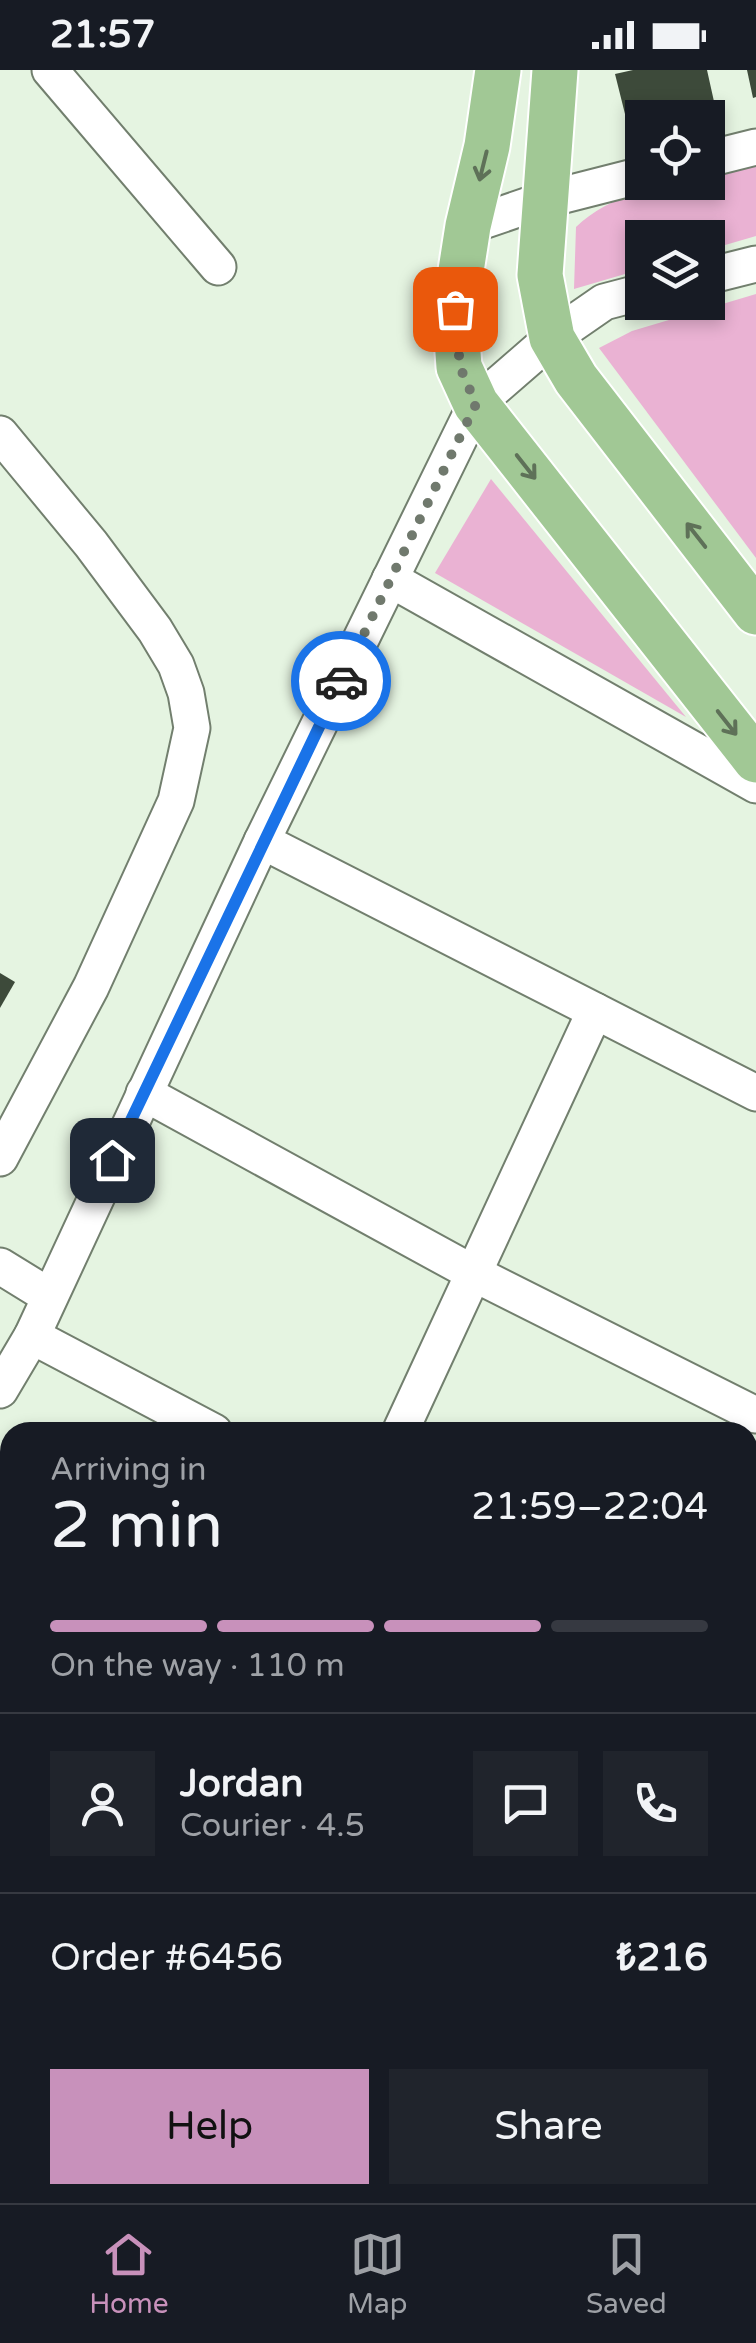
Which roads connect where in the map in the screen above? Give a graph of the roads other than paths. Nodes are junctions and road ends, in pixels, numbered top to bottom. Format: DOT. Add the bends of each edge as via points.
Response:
graph roads {
  1 [pos="50,70"];
  2 [pos="498,70"];
  3 [pos="555,70"];
  4 [pos="756,147"];
  5 [pos="725,155"];
  6 [pos="625,179"];
  7 [pos="544,200"];
  8 [pos="468,226"];
  9 [pos="756,264"];
  10 [pos="218,266"];
  11 [pos="725,272"];
  12 [pos="625,296"];
  13 [pos="552,338"];
  14 [pos="476,404"];
  15 [pos="0,434"];
  16 [pos="390,579"];
  17 [pos="751,599"];
  18 [pos="756,760"];
  19 [pos="756,784"];
  20 [pos="262,841"];
  21 [pos="595,1012"];
  22 [pos="144,1093"];
  23 [pos="756,1093"];
  24 [pos="0,1158"];
  25 [pos="0,1266"];
  26 [pos="474,1274"];
  27 [pos="49,1296"];
  28 [pos="32,1336"];
  29 [pos="0,1390"];
  30 [pos="756,1415"];
  31 [pos="195,1422"];
  32 [pos="405,1422"];
  1 -- 10 [label="street"];
  2 -- 8 [label="main road, one-way"];
  3 -- 7 [label="main road"];
  4 -- 5 [label="street"];
  6 -- 7 [label="street"];
  7 -- 8 [label="street"];
  7 -- 13 [label="main road" via="540,274"];
  8 -- 14 [label="main road" via="455,309 460,367"];
  9 -- 11 [label="street"];
  12 -- 13 [label="street" via="604,302"];
  13 -- 14 [label="street"];
  17 -- 13 [label="main road, one-way" via="576,378"];
  14 -- 16 [label="street"];
  14 -- 18 [label="main road, one-way"];
  15 -- 24 [label="street" via="155,630 176,664 192,728 176,801 91,987"];
  16 -- 19 [label="street"];
  16 -- 20 [label="street"];
  20 -- 21 [label="street"];
  20 -- 22 [label="street"];
  21 -- 23 [label="street"];
  21 -- 26 [label="street"];
  22 -- 26 [label="street"];
  22 -- 27 [label="street"];
  25 -- 27 [label="street"];
  26 -- 30 [label="street"];
  26 -- 32 [label="street"];
  27 -- 28 [label="street"];
  28 -- 29 [label="street"];
  28 -- 31 [label="street"];
}
